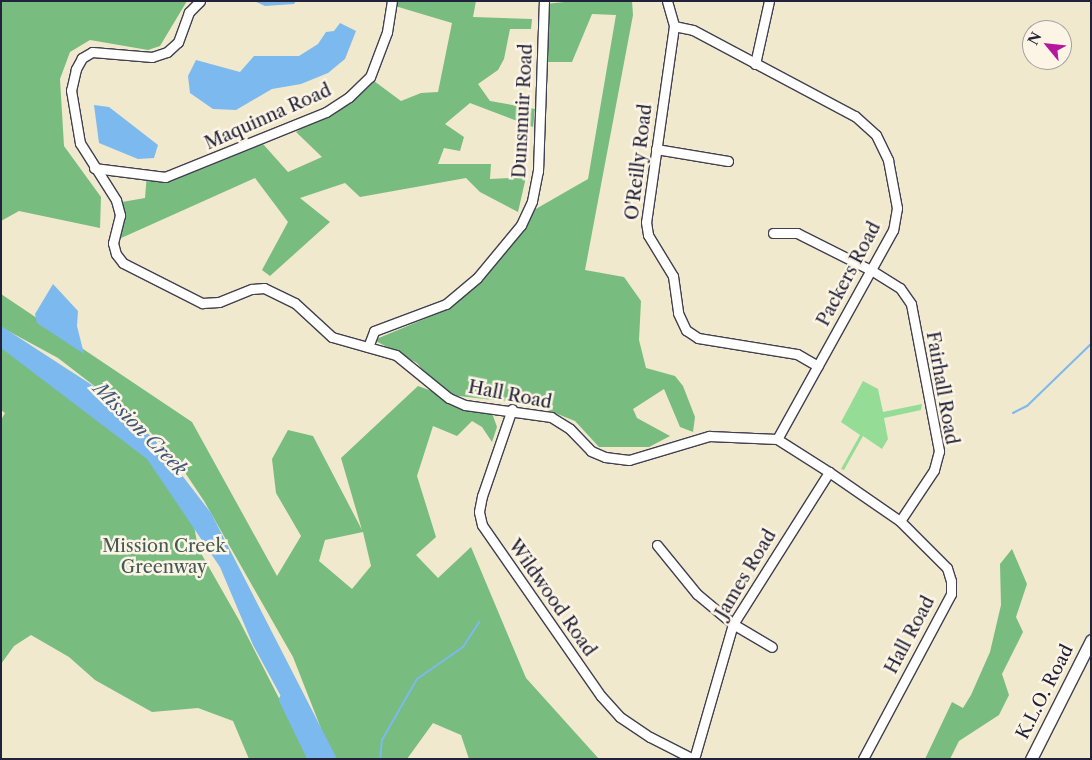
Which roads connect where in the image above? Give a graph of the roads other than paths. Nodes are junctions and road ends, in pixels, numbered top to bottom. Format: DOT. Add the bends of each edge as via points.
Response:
graph roads {
  1 [pos="200,1"];
  2 [pos="392,1"];
  3 [pos="544,1"];
  4 [pos="667,1"];
  5 [pos="769,1"];
  6 [pos="674,26"];
  7 [pos="755,64"];
  8 [pos="656,149"];
  9 [pos="728,161"];
  10 [pos="94,168"];
  11 [pos="773,234"];
  12 [pos="871,270"];
  13 [pos="368,347"];
  14 [pos="818,366"];
  15 [pos="512,409"];
  16 [pos="777,439"];
  17 [pos="829,472"];
  18 [pos="900,521"];
  19 [pos="657,545"];
  20 [pos="733,624"];
  21 [pos="1091,640"];
  22 [pos="772,647"];
  23 [pos="694,759"];
  24 [pos="863,759"];
  25 [pos="1031,759"];
  1 -- 10 [label="street, Hall Road" via="189,12 178,42 168,52 152,57 92,52 82,58 71,90 72,109 80,143"];
  2 -- 10 [label="street, Maquinna Road" via="388,32 370,77 349,98 326,112 165,177"];
  3 -- 13 [label="street, Dunsmuir Road" via="538,171 532,201 521,225 477,278 446,304 374,331"];
  4 -- 6 [label="street, O'Reilly Road"];
  5 -- 7 [label="street"];
  6 -- 7 [label="street, Packers Road" via="693,30"];
  6 -- 8 [label="street, O'Reilly Road"];
  7 -- 12 [label="street, Packers Road" via="855,116 876,135 888,160 897,208 893,230"];
  8 -- 9 [label="street"];
  8 -- 14 [label="street, O'Reilly Road" via="646,222 648,235 673,276 678,313 686,330 698,338 797,354"];
  10 -- 13 [label="street, Hall Road" via="116,200 120,214 113,244 123,263 202,303 219,302 252,289 264,288 295,303 332,337"];
  11 -- 12 [label="street, Fairhall Road" via="797,232"];
  12 -- 14 [label="street, Packers Road"];
  12 -- 18 [label="street, Fairhall Road" via="900,288 911,304 938,437 939,451 934,470"];
  13 -- 15 [label="street, Hall Road" via="396,355 449,398 464,405"];
  14 -- 16 [label="street, Packers Road"];
  15 -- 16 [label="street, Hall Road" via="551,417 570,429 590,450 605,458 629,460 709,436"];
  15 -- 23 [label="street, Wildwood Road" via="482,496 479,512 482,525 601,696 620,717 650,737"];
  16 -- 17 [label="street, Hall Road"];
  17 -- 18 [label="street, Hall Road"];
  17 -- 20 [label="street, James Road"];
  18 -- 24 [label="street, Hall Road" via="947,568 951,594"];
  19 -- 20 [label="street" via="698,594"];
  20 -- 22 [label="street"];
  20 -- 23 [label="street, James Road"];
  21 -- 25 [label="main road, K.L.O. Road"];
}
